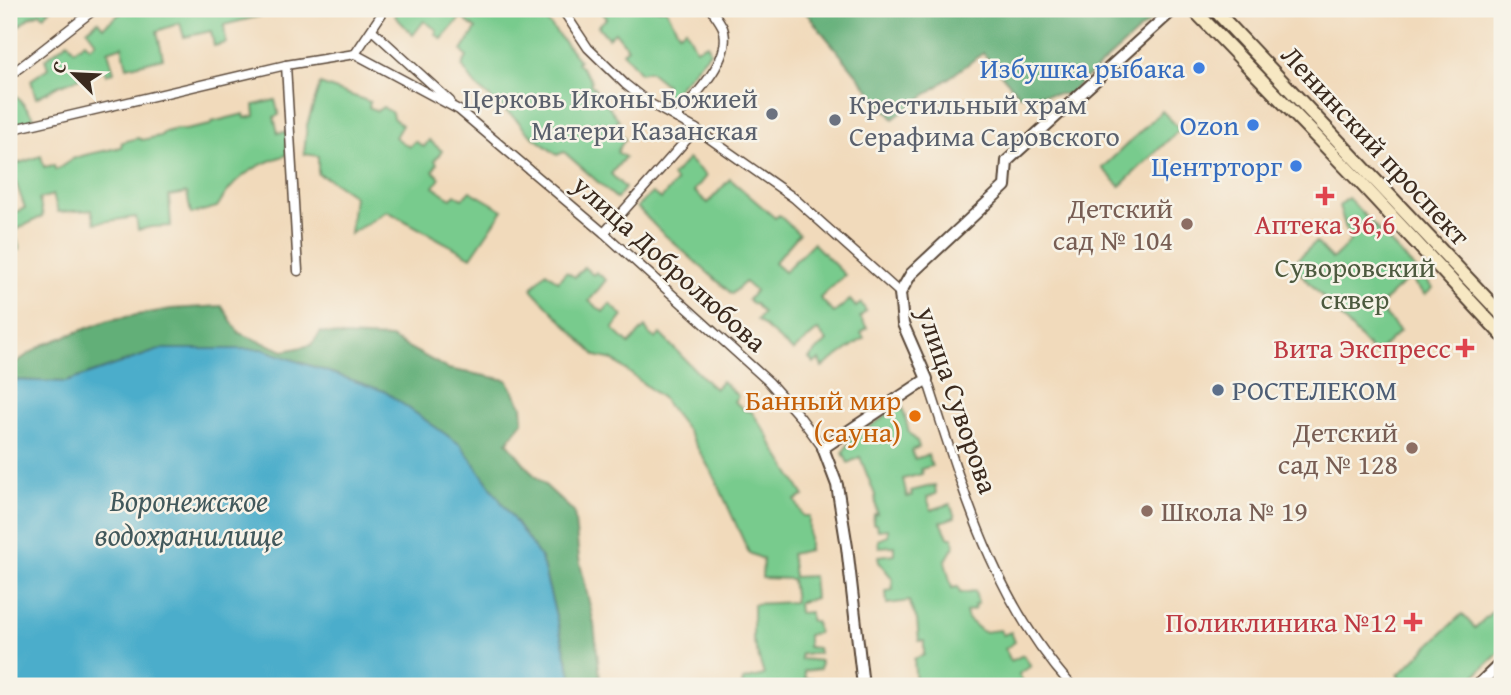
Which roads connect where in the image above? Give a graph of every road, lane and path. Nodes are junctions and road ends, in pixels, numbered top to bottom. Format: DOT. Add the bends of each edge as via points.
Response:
graph roads {
  1 [pos="95,9"];
  2 [pos="385,9"];
  3 [pos="562,9"];
  4 [pos="712,9"];
  5 [pos="1174,9"];
  6 [pos="1193,9"];
  7 [pos="1214,9"];
  8 [pos="372,30"];
  9 [pos="355,54"];
  10 [pos="286,65"];
  11 [pos="9,76"];
  12 [pos="459,110"];
  13 [pos="676,118"];
  14 [pos="696,129"];
  15 [pos="9,130"];
  16 [pos="604,233"];
  17 [pos="298,271"];
  18 [pos="900,293"];
  19 [pos="1502,315"];
  20 [pos="1502,335"];
  21 [pos="927,379"];
  22 [pos="823,448"];
  23 [pos="1502,662"];
  24 [pos="863,686"];
  25 [pos="1072,686"];
  26 [pos="1477,686"];
  1 -- 11 [label="street"];
  2 -- 8 [label="street"];
  3 -- 13 [label="street, улица Суворова" via="588,48 625,84"];
  4 -- 13 [label="street" via="724,30 724,50 719,65"];
  5 -- 18 [label="street" via="1007,161 1005,187 911,274"];
  6 -- 20 [label="main road, Ленинский проспект"];
  7 -- 19 [label="main road, Ленинский проспект"];
  8 -- 9 [label="street"];
  8 -- 12 [label="street"];
  9 -- 10 [label="street"];
  9 -- 12 [label="street, улица Добролюбова"];
  10 -- 15 [label="street"];
  10 -- 17 [label="street"];
  12 -- 16 [label="street, улица Добролюбова"];
  13 -- 14 [label="street, улица Суворова"];
  14 -- 16 [label="street"];
  14 -- 18 [label="street, улица Суворова" via="794,198"];
  16 -- 22 [label="street, улица Добролюбова" via="769,382"];
  18 -- 21 [label="street, улица Суворова" via="903,324"];
  21 -- 22 [label="street"];
  21 -- 25 [label="street, улица Суворова" via="997,574 1032,636"];
  22 -- 24 [label="street, улица Добролюбова" via="837,485"];
  23 -- 26 [label="street"];
}
